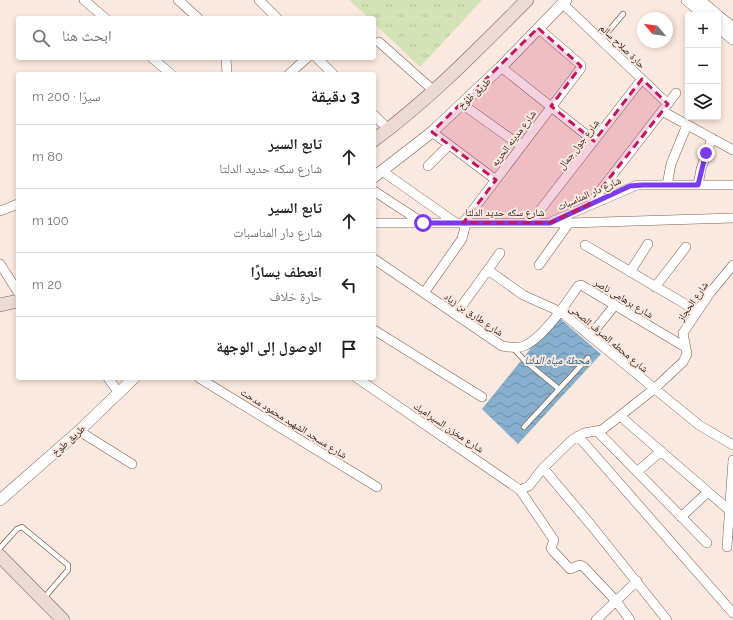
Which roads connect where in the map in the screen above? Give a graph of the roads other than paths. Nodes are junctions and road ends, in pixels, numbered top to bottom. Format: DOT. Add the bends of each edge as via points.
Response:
graph roads {
  1 [pos="84,0"];
  2 [pos="178,0"];
  3 [pos="259,0"];
  4 [pos="527,0"];
  5 [pos="687,0"];
  6 [pos="699,0"];
  7 [pos="564,2"];
  8 [pos="701,12"];
  9 [pos="714,12"];
  10 [pos="623,14"];
  11 [pos="103,16"];
  12 [pos="196,16"];
  13 [pos="275,16"];
  14 [pos="721,18"];
  15 [pos="538,28"];
  16 [pos="733,28"];
  17 [pos="721,29"];
  18 [pos="733,39"];
  19 [pos="601,40"];
  20 [pos="379,42"];
  21 [pos="154,60"];
  22 [pos="226,60"];
  23 [pos="305,60"];
  24 [pos="319,60"];
  25 [pos="501,67"];
  26 [pos="169,72"];
  27 [pos="227,72"];
  28 [pos="291,72"];
  29 [pos="331,72"];
  30 [pos="642,79"];
  31 [pos="434,92"];
  32 [pos="676,93"];
  33 [pos="462,104"];
  34 [pos="551,106"];
  35 [pos="665,107"];
  36 [pos="376,117"];
  37 [pos="687,125"];
  38 [pos="389,130"];
  39 [pos="432,132"];
  40 [pos="712,138"];
  41 [pos="376,139"];
  42 [pos="594,141"];
  43 [pos="449,145"];
  44 [pos="521,146"];
  45 [pos="733,150"];
  46 [pos="428,166"];
  47 [pos="378,174"];
  48 [pos="496,180"];
  49 [pos="667,185"];
  50 [pos="698,185"];
  51 [pos="733,185"];
  52 [pos="376,192"];
  53 [pos="16,205"];
  54 [pos="588,205"];
  55 [pos="0,210"];
  56 [pos="733,218"];
  57 [pos="376,223"];
  58 [pos="423,223"];
  59 [pos="462,223"];
  60 [pos="530,223"];
  61 [pos="550,223"];
  62 [pos="569,223"];
  63 [pos="648,244"];
  64 [pos="585,245"];
  65 [pos="686,247"];
  66 [pos="500,253"];
  67 [pos="376,260"];
  68 [pos="0,264"];
  69 [pos="539,265"];
  70 [pos="733,265"];
  71 [pos="488,270"];
  72 [pos="630,272"];
  73 [pos="655,287"];
  74 [pos="16,289"];
  75 [pos="424,293"];
  76 [pos="16,301"];
  77 [pos="0,305"];
  78 [pos="616,305"];
  79 [pos="697,311"];
  80 [pos="561,312"];
  81 [pos="456,314"];
  82 [pos="376,331"];
  83 [pos="590,336"];
  84 [pos="685,347"];
  85 [pos="513,348"];
  86 [pos="588,358"];
  87 [pos="109,380"];
  88 [pos="132,380"];
  89 [pos="202,380"];
  90 [pos="360,380"];
  91 [pos="559,389"];
  92 [pos="654,389"];
  93 [pos="119,393"];
  94 [pos="482,397"];
  95 [pos="620,416"];
  96 [pos="524,427"];
  97 [pos="79,431"];
  98 [pos="597,432"];
  99 [pos="578,436"];
  100 [pos="733,445"];
  101 [pos="660,451"];
  102 [pos="733,460"];
  103 [pos="132,464"];
  104 [pos="543,468"];
  105 [pos="637,472"];
  106 [pos="377,487"];
  107 [pos="525,488"];
  108 [pos="708,492"];
  109 [pos="0,500"];
  110 [pos="730,510"];
  111 [pos="681,517"];
  112 [pos="707,543"];
  113 [pos="727,547"];
  114 [pos="0,548"];
  115 [pos="0,556"];
  116 [pos="637,581"];
  117 [pos="42,599"];
  118 [pos="616,600"];
  119 [pos="733,613"];
  120 [pos="63,620"];
  121 [pos="596,620"];
  122 [pos="630,620"];
  123 [pos="668,620"];
  1 -- 11 [label="street"];
  2 -- 12 [label="street"];
  3 -- 13 [label="street"];
  4 -- 31 [label="main road"];
  5 -- 8 [label="street"];
  6 -- 9 [label="street"];
  7 -- 15 [label="street, طريق طوخ"];
  7 -- 19 [label="street, حارة صلاح سالم"];
  10 -- 19 [label="lane"];
  14 -- 16 [label="street"];
  15 -- 25 [label="street, طريق طوخ"];
  15 -- 34 [label="street, شارع مدينه الحريه" via="581,67"];
  17 -- 18 [label="street"];
  19 -- 30 [label="street, حارة صلاح سالم"];
  20 -- 31 [label="street"];
  21 -- 26 [label="street"];
  22 -- 27 [label="street"];
  23 -- 28 [label="street"];
  24 -- 29 [label="street"];
  25 -- 33 [label="street, طريق طوخ"];
  25 -- 34 [label="street"];
  30 -- 35 [label="street, حارة صلاح سالم"];
  30 -- 42 [label="street, شارع جول جمال"];
  31 -- 38 [label="main road"];
  32 -- 35 [label="street"];
  33 -- 39 [label="street, طريق طوخ"];
  33 -- 44 [label="street"];
  34 -- 42 [label="street"];
  34 -- 44 [label="street, شارع مدينه الحريه"];
  35 -- 37 [label="street, حارة صلاح سالم"];
  35 -- 54 [label="street"];
  36 -- 38 [label="street"];
  37 -- 40 [label="street, حارة صلاح سالم"];
  37 -- 49 [label="street" via="671,164"];
  38 -- 41 [label="main road"];
  39 -- 43 [label="street"];
  39 -- 47 [label="street, طريق طوخ"];
  40 -- 45 [label="street, حارة صلاح سالم"];
  40 -- 50 [label="street"];
  42 -- 60 [label="street, شارع جول جمال"];
  43 -- 46 [label="street"];
  43 -- 48 [label="street"];
  44 -- 48 [label="street, شارع مدينه الحريه"];
  47 -- 59 [label="street"];
  48 -- 59 [label="street, شارع مدينه الحريه"];
  49 -- 50 [label="street, شارع دار المناسبات"];
  49 -- 54 [label="street, شارع دار المناسبات" via="630,186"];
  50 -- 51 [label="street, شارع دار المناسبات"];
  52 -- 58 [label="street"];
  53 -- 55 [label="street"];
  54 -- 61 [label="street, شارع دار المناسبات"];
  56 -- 62 [label="street, شارع سكه حديد الدلتا"];
  57 -- 58 [label="street, شارع سكه حديد الدلتا"];
  58 -- 59 [label="street, شارع سكه حديد الدلتا"];
  59 -- 60 [label="street, شارع سكه حديد الدلتا"];
  59 -- 75 [label="street, شارع مدينه الحريه" via="460,242"];
  60 -- 61 [label="street, شارع سكه حديد الدلتا"];
  61 -- 62 [label="street, شارع سكه حديد الدلتا"];
  62 -- 69 [label="street"];
  63 -- 72 [label="street"];
  64 -- 72 [label="street"];
  65 -- 73 [label="street"];
  66 -- 71 [label="street"];
  67 -- 75 [label="street, شارع طارق بن زياد"];
  68 -- 74 [label="street"];
  70 -- 79 [label="street, شارع الحجاز"];
  71 -- 80 [label="street, شارع محطه الصرف الصحى" via="523,295"];
  71 -- 81 [label="street"];
  72 -- 73 [label="street"];
  73 -- 79 [label="street"];
  75 -- 81 [label="street, شارع طارق بن زياد"];
  76 -- 77 [label="main road"];
  78 -- 80 [label="street, شارع برهامى ناصر" via="581,285"];
  78 -- 83 [label="street"];
  78 -- 84 [label="street, شارع برهامى ناصر"];
  79 -- 84 [label="street, شارع الحجاز" via="683,333"];
  80 -- 83 [label="street, شارع محطه الصرف الصحى"];
  80 -- 85 [label="street" via="532,341"];
  81 -- 85 [label="street, شارع طارق بن زياد" via="502,346"];
  82 -- 94 [label="street"];
  83 -- 92 [label="street, شارع محطه الصرف الصحى"];
  84 -- 92 [label="street, شارع الحجاز" via="686,360"];
  85 -- 91 [label="lane"];
  86 -- 91 [label="lane"];
  87 -- 93 [label="street"];
  88 -- 93 [label="street, طريق طوخ"];
  89 -- 106 [label="street, شارع مسجد الشهيد محمود مدحت"];
  90 -- 107 [label="street, شارع مخزن السيراميك"];
  91 -- 96 [label="lane"];
  92 -- 95 [label="street"];
  92 -- 100 [label="street, شارع محطه الصرف الصحى" via="699,425"];
  93 -- 97 [label="street, طريق طوخ"];
  95 -- 98 [label="street"];
  95 -- 101 [label="street"];
  97 -- 103 [label="street"];
  97 -- 109 [label="street, طريق طوخ"];
  98 -- 99 [label="street"];
  98 -- 105 [label="street"];
  99 -- 104 [label="street"];
  99 -- 119 [label="street"];
  101 -- 105 [label="street"];
  101 -- 108 [label="street"];
  102 -- 110 [label="street"];
  104 -- 107 [label="street"];
  104 -- 116 [label="street"];
  105 -- 111 [label="street"];
  107 -- 118 [label="street" via="554,540 551,548 553,551 570,569 580,565 584,567"];
  108 -- 110 [label="street"];
  108 -- 111 [label="street"];
  110 -- 113 [label="street"];
  111 -- 112 [label="street"];
  114 -- 117 [label="lane" via="22,526 68,565 68,570"];
  115 -- 117 [label="main road"];
  116 -- 118 [label="street"];
  116 -- 123 [label="street"];
  117 -- 120 [label="main road"];
  118 -- 121 [label="street"];
  118 -- 122 [label="street"];
}
